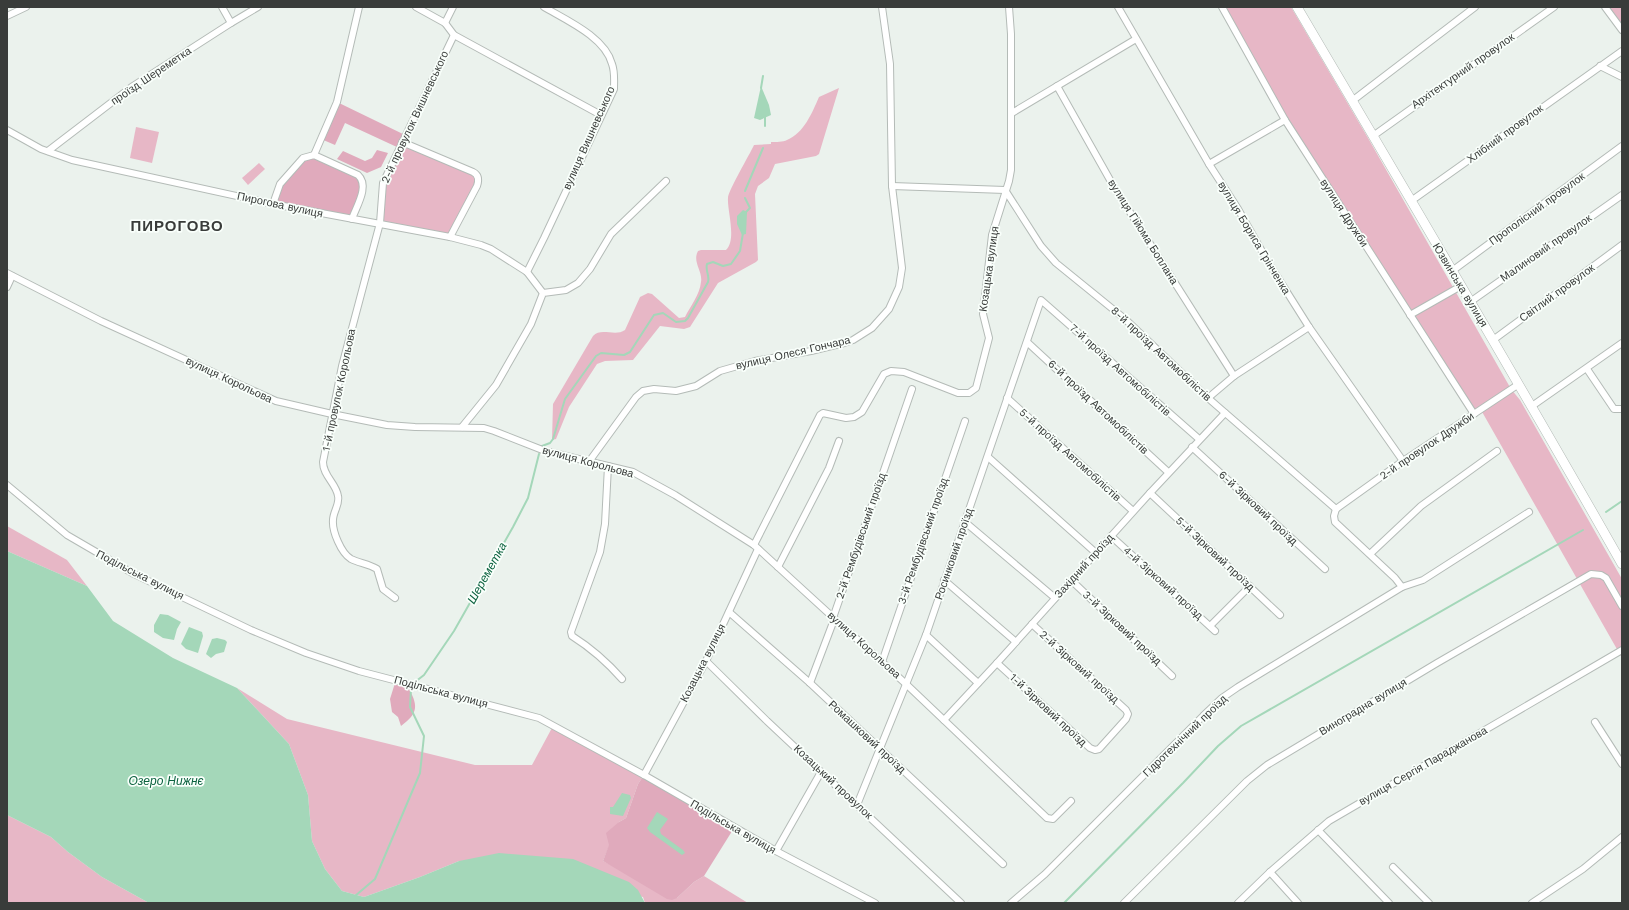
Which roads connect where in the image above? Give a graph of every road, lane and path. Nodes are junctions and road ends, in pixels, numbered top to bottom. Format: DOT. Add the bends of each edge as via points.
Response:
graph roads {
  1 [pos="26,7"];
  2 [pos="222,7"];
  3 [pos="258,7"];
  4 [pos="358,7"];
  5 [pos="416,7"];
  6 [pos="453,7"];
  7 [pos="544,7"];
  8 [pos="882,7"];
  9 [pos="1009,7"];
  10 [pos="1118,7"];
  11 [pos="1222,7"];
  12 [pos="1297,7"];
  13 [pos="1475,7"];
  14 [pos="1554,7"];
  15 [pos="1606,7"];
  16 [pos="7,16"];
  17 [pos="231,22"];
  18 [pos="445,23"];
  19 [pos="1622,30"];
  20 [pos="454,35"];
  21 [pos="1136,39"];
  22 [pos="1622,51"];
  23 [pos="1600,66"];
  24 [pos="1622,77"];
  25 [pos="1057,86"];
  26 [pos="1352,101"];
  27 [pos="1012,113"];
  28 [pos="601,115"];
  29 [pos="1285,120"];
  30 [pos="7,130"];
  31 [pos="1372,136"];
  32 [pos="402,142"];
  33 [pos="1622,146"];
  34 [pos="48,151"];
  35 [pos="314,155"];
  36 [pos="1209,164"];
  37 [pos="666,180"];
  38 [pos="892,186"];
  39 [pos="1005,190"];
  40 [pos="1622,195"];
  41 [pos="1411,201"];
  42 [pos="273,204"];
  43 [pos="352,219"];
  44 [pos="380,223"];
  45 [pos="450,237"];
  46 [pos="1622,245"];
  47 [pos="1452,271"];
  48 [pos="527,272"];
  49 [pos="9,274"];
  50 [pos="1461,286"];
  51 [pos="7,287"];
  52 [pos="543,293"];
  53 [pos="1041,300"];
  54 [pos="1470,302"];
  55 [pos="1410,315"];
  56 [pos="1308,328"];
  57 [pos="1493,340"];
  58 [pos="1027,342"];
  59 [pos="1622,343"];
  60 [pos="1587,369"];
  61 [pos="1234,376"];
  62 [pos="1519,384"];
  63 [pos="912,389"];
  64 [pos="1007,398"];
  65 [pos="1208,398"];
  66 [pos="1532,406"];
  67 [pos="1622,409"];
  68 [pos="1225,413"];
  69 [pos="332,414"];
  70 [pos="1474,414"];
  71 [pos="965,421"];
  72 [pos="462,427"];
  73 [pos="1199,439"];
  74 [pos="839,441"];
  75 [pos="1192,447"];
  76 [pos="1497,451"];
  77 [pos="988,456"];
  78 [pos="1403,461"];
  79 [pos="588,463"];
  80 [pos="608,466"];
  81 [pos="1168,472"];
  82 [pos="7,485"];
  83 [pos="1150,493"];
  84 [pos="1336,509"];
  85 [pos="1133,511"];
  86 [pos="1529,512"];
  87 [pos="965,522"];
  88 [pos="1111,536"];
  89 [pos="756,547"];
  90 [pos="1096,552"];
  91 [pos="1370,554"];
  92 [pos="1622,564"];
  93 [pos="778,567"];
  94 [pos="1325,569"];
  95 [pos="944,580"];
  96 [pos="1072,581"];
  97 [pos="1250,586"];
  98 [pos="1402,587"];
  99 [pos="395,598"];
  100 [pos="1055,598"];
  101 [pos="1622,606"];
  102 [pos="729,612"];
  103 [pos="1280,615"];
  104 [pos="833,618"];
  105 [pos="1032,624"];
  106 [pos="926,635"];
  107 [pos="1016,642"];
  108 [pos="1622,650"];
  109 [pos="706,661"];
  110 [pos="882,662"];
  111 [pos="998,663"];
  112 [pos="1172,676"];
  113 [pos="622,679"];
  114 [pos="810,683"];
  115 [pos="978,683"];
  116 [pos="906,684"];
  117 [pos="1126,710"];
  118 [pos="944,720"];
  119 [pos="1594,722"];
  120 [pos="880,748"];
  121 [pos="1622,764"];
  122 [pos="821,772"];
  123 [pos="644,775"];
  124 [pos="1070,801"];
  125 [pos="857,805"];
  126 [pos="1318,830"];
  127 [pos="1622,837"];
  128 [pos="776,851"];
  129 [pos="1003,864"];
  130 [pos="1393,867"];
  131 [pos="1270,872"];
  132 [pos="875,903"];
  133 [pos="961,903"];
  134 [pos="1011,903"];
  135 [pos="1124,903"];
  136 [pos="1238,903"];
  137 [pos="1298,903"];
  138 [pos="1389,903"];
  139 [pos="1429,903"];
  140 [pos="1532,903"];
  1 -- 16 [label="street"];
  2 -- 17 [label="street"];
  3 -- 17 [label="street, проїзд Шереметка"];
  4 -- 35 [label="street" via="337,102"];
  5 -- 18 [label="street"];
  6 -- 18 [label="street"];
  7 -- 28 [label="street, вулиця Вишневського" via="592,36 607,52 612,63 614,89"];
  8 -- 38 [label="street, вулиця Олеся Гончара" via="891,79"];
  9 -- 27 [label="street, Козацька вулиця"];
  10 -- 21 [label="street, вулиця Бориса Грінченка"];
  11 -- 29 [label="street, вулиця Дружби"];
  12 -- 26 [label="main road, Юзвинська вулиця"];
  13 -- 26 [label="street"];
  14 -- 31 [label="street, Архітектурний провулок"];
  15 -- 19 [label="street"];
  17 -- 34 [label="street, проїзд Шереметка" via="133,86"];
  18 -- 20 [label="street"];
  20 -- 28 [label="street"];
  20 -- 32 [label="street, 2-й провулок Вишневського"];
  21 -- 25 [label="street"];
  21 -- 36 [label="street, вулиця Бориса Грінченка"];
  22 -- 23 [label="street, Хлібний провулок"];
  23 -- 24 [label="street"];
  23 -- 41 [label="street, Хлібний провулок"];
  25 -- 27 [label="street"];
  25 -- 61 [label="street, вулиця Гійома Боплана" via="1114,187"];
  26 -- 31 [label="main road, Юзвинська вулиця"];
  27 -- 39 [label="street, Козацька вулиця" via="1010,174"];
  28 -- 48 [label="street, вулиця Вишневського"];
  29 -- 36 [label="street"];
  29 -- 55 [label="street, вулиця Дружби"];
  30 -- 34 [label="street, Пирогова вулиця"];
  31 -- 41 [label="main road, Юзвинська вулиця"];
  32 -- 44 [label="street, 2-й провулок Вишневського" via="383,183"];
  32 -- 45 [label="street" via="477,175 477,186"];
  33 -- 47 [label="street, Прополісний провулок"];
  34 -- 42 [label="street, Пирогова вулиця" via="80,162"];
  35 -- 42 [label="street" via="304,158 280,184"];
  35 -- 43 [label="street" via="361,178 363,190"];
  36 -- 56 [label="street, вулиця Бориса Грінченка" via="1238,208"];
  37 -- 52 [label="street" via="611,234 590,269 578,283 566,290"];
  38 -- 39 [label="street"];
  38 -- 79 [label="street, вулиця Олеся Гончара" via="902,276 892,304 876,324 844,343 720,371 696,386 676,391 643,391"];
  39 -- 65 [label="street, 8-й проїзд Автомобілістів" via="1041,246 1056,263 1125,319"];
  39 -- 89 [label="street, Козацька вулиця" via="991,241 983,314 989,338 976,388 969,393 958,393 904,372 891,371 884,374 862,412 854,417 846,418 823,413 820,415"];
  40 -- 54 [label="street, Малиновий провулок"];
  41 -- 47 [label="main road, Юзвинська вулиця"];
  42 -- 43 [label="street, Пирогова вулиця"];
  43 -- 44 [label="street, Пирогова вулиця"];
  44 -- 45 [label="street, Пирогова вулиця"];
  44 -- 69 [label="street, 1-й провулок Корольова" via="342,366"];
  45 -- 48 [label="street, Пирогова вулиця" via="488,247"];
  46 -- 57 [label="street, Світлий провулок"];
  47 -- 50 [label="main road, Юзвинська вулиця"];
  48 -- 52 [label="street, Пирогова вулиця"];
  49 -- 51 [label="street"];
  49 -- 69 [label="street, вулиця Корольова" via="101,321 267,398"];
  50 -- 54 [label="main road, Юзвинська вулиця"];
  50 -- 55 [label="street"];
  52 -- 72 [label="street" via="531,324 496,385"];
  53 -- 58 [label="street, Росинковий проїзд"];
  53 -- 73 [label="street, 7-й проїзд Автомобілістів"];
  54 -- 57 [label="main road, Юзвинська вулиця"];
  55 -- 70 [label="street, вулиця Дружби"];
  56 -- 61 [label="street"];
  56 -- 78 [label="street, вулиця Бориса Грінченка"];
  57 -- 62 [label="main road, Юзвинська вулиця"];
  58 -- 64 [label="street, Росинковий проїзд"];
  58 -- 81 [label="street, 6-й проїзд Автомобілістів"];
  59 -- 60 [label="street"];
  60 -- 66 [label="street"];
  60 -- 67 [label="street" via="1614,409"];
  61 -- 65 [label="street"];
  62 -- 66 [label="main road, Юзвинська вулиця"];
  62 -- 70 [label="street, 2-й провулок Дружби"];
  63 -- 104 [label="street, 2-й Рембудівський проїзд"];
  64 -- 77 [label="street, Росинковий проїзд"];
  64 -- 85 [label="street, 5-й проїзд Автомобілістів"];
  65 -- 68 [label="street, 8-й проїзд Автомобілістів"];
  66 -- 92 [label="main road, Юзвинська вулиця"];
  68 -- 73 [label="street, Західний проїзд"];
  68 -- 84 [label="street, 8-й проїзд Автомобілістів"];
  69 -- 72 [label="street, вулиця Корольова" via="397,426"];
  69 -- 99 [label="street, 1-й провулок Корольова" via="323,465 338,497 333,518 335,532 349,557 377,569 384,588"];
  70 -- 78 [label="street, 2-й провулок Дружби"];
  71 -- 110 [label="street, 3-й Рембудівський проїзд"];
  72 -- 79 [label="street, вулиця Корольова" via="489,429 545,451"];
  73 -- 75 [label="street, Західний проїзд"];
  74 -- 93 [label="street" via="829,468"];
  75 -- 81 [label="street, Західний проїзд"];
  75 -- 94 [label="street, 6-й Зірковий проїзд"];
  76 -- 91 [label="street" via="1421,506"];
  77 -- 87 [label="street, Росинковий проїзд"];
  77 -- 90 [label="street"];
  78 -- 84 [label="street, 2-й провулок Дружби"];
  79 -- 80 [label="street, вулиця Корольова"];
  80 -- 89 [label="street, вулиця Корольова" via="625,470 655,483"];
  80 -- 113 [label="street" via="605,524 600,552 571,632 572,636 606,661"];
  81 -- 83 [label="street, Західний проїзд"];
  82 -- 123 [label="street, Подільська вулиця" via="67,535 102,556 251,630 306,654 359,671 539,718"];
  83 -- 85 [label="street, Західний проїзд"];
  83 -- 97 [label="street, 5-й Зірковий проїзд"];
  84 -- 91 [label="street" via="1335,522"];
  85 -- 88 [label="street, Західний проїзд"];
  86 -- 98 [label="street, Гідротехнічний проїзд" via="1423,580"];
  87 -- 95 [label="street, Росинковий проїзд"];
  87 -- 100 [label="street"];
  88 -- 90 [label="street, Західний проїзд"];
  88 -- 97 [label="street, 4-й Зірковий проїзд" via="1213,628"];
  89 -- 93 [label="street, вулиця Корольова"];
  89 -- 102 [label="street, Козацька вулиця"];
  90 -- 96 [label="street, Західний проїзд"];
  91 -- 98 [label="street"];
  93 -- 104 [label="street, вулиця Корольова"];
  95 -- 106 [label="street, Росинковий проїзд"];
  95 -- 107 [label="street"];
  96 -- 100 [label="street, Західний проїзд"];
  96 -- 112 [label="street, 3-й Зірковий проїзд"];
  97 -- 103 [label="street, 5-й Зірковий проїзд"];
  98 -- 134 [label="street, Гідротехнічний проїзд" via="1222,698 1045,874"];
  100 -- 105 [label="street, Західний проїзд"];
  101 -- 135 [label="street, Виноградна вулиця" via="1606,578 1591,574 1267,764"];
  102 -- 109 [label="street, Козацька вулиця"];
  102 -- 114 [label="street, Ромашковий проїзд"];
  104 -- 110 [label="street, вулиця Корольова"];
  104 -- 114 [label="street, 2-й Рембудівський проїзд"];
  105 -- 107 [label="street, Західний проїзд"];
  105 -- 117 [label="street, 2-й Зірковий проїзд"];
  106 -- 115 [label="street"];
  106 -- 116 [label="street, Росинковий проїзд"];
  107 -- 111 [label="street, Західний проїзд"];
  108 -- 126 [label="street, вулиця Сергія Параджанова" via="1329,821"];
  109 -- 122 [label="street, Козацький провулок"];
  109 -- 123 [label="street, Козацька вулиця"];
  110 -- 116 [label="street, вулиця Корольова"];
  111 -- 115 [label="street, Західний проїзд"];
  111 -- 117 [label="street, 1-й Зірковий проїзд" via="1095,750 1099,749 1126,719"];
  114 -- 120 [label="street, Ромашковий проїзд"];
  115 -- 118 [label="street, Західний проїзд"];
  116 -- 118 [label="street, вулиця Корольова"];
  116 -- 120 [label="street, Росинковий проїзд"];
  118 -- 124 [label="street, вулиця Корольова" via="1047,818 1052,818"];
  119 -- 121 [label="street"];
  120 -- 125 [label="street, Росинковий проїзд"];
  120 -- 129 [label="street, Ромашковий проїзд"];
  122 -- 125 [label="street, Козацький провулок"];
  122 -- 128 [label="street"];
  123 -- 128 [label="street, Подільська вулиця"];
  125 -- 133 [label="street, Козацький провулок"];
  126 -- 131 [label="street, вулиця Сергія Параджанова"];
  126 -- 138 [label="street"];
  127 -- 140 [label="street" via="1583,869"];
  128 -- 132 [label="street, Подільська вулиця"];
  130 -- 139 [label="street"];
  131 -- 136 [label="street, вулиця Сергія Параджанова"];
  131 -- 137 [label="street"];
}
